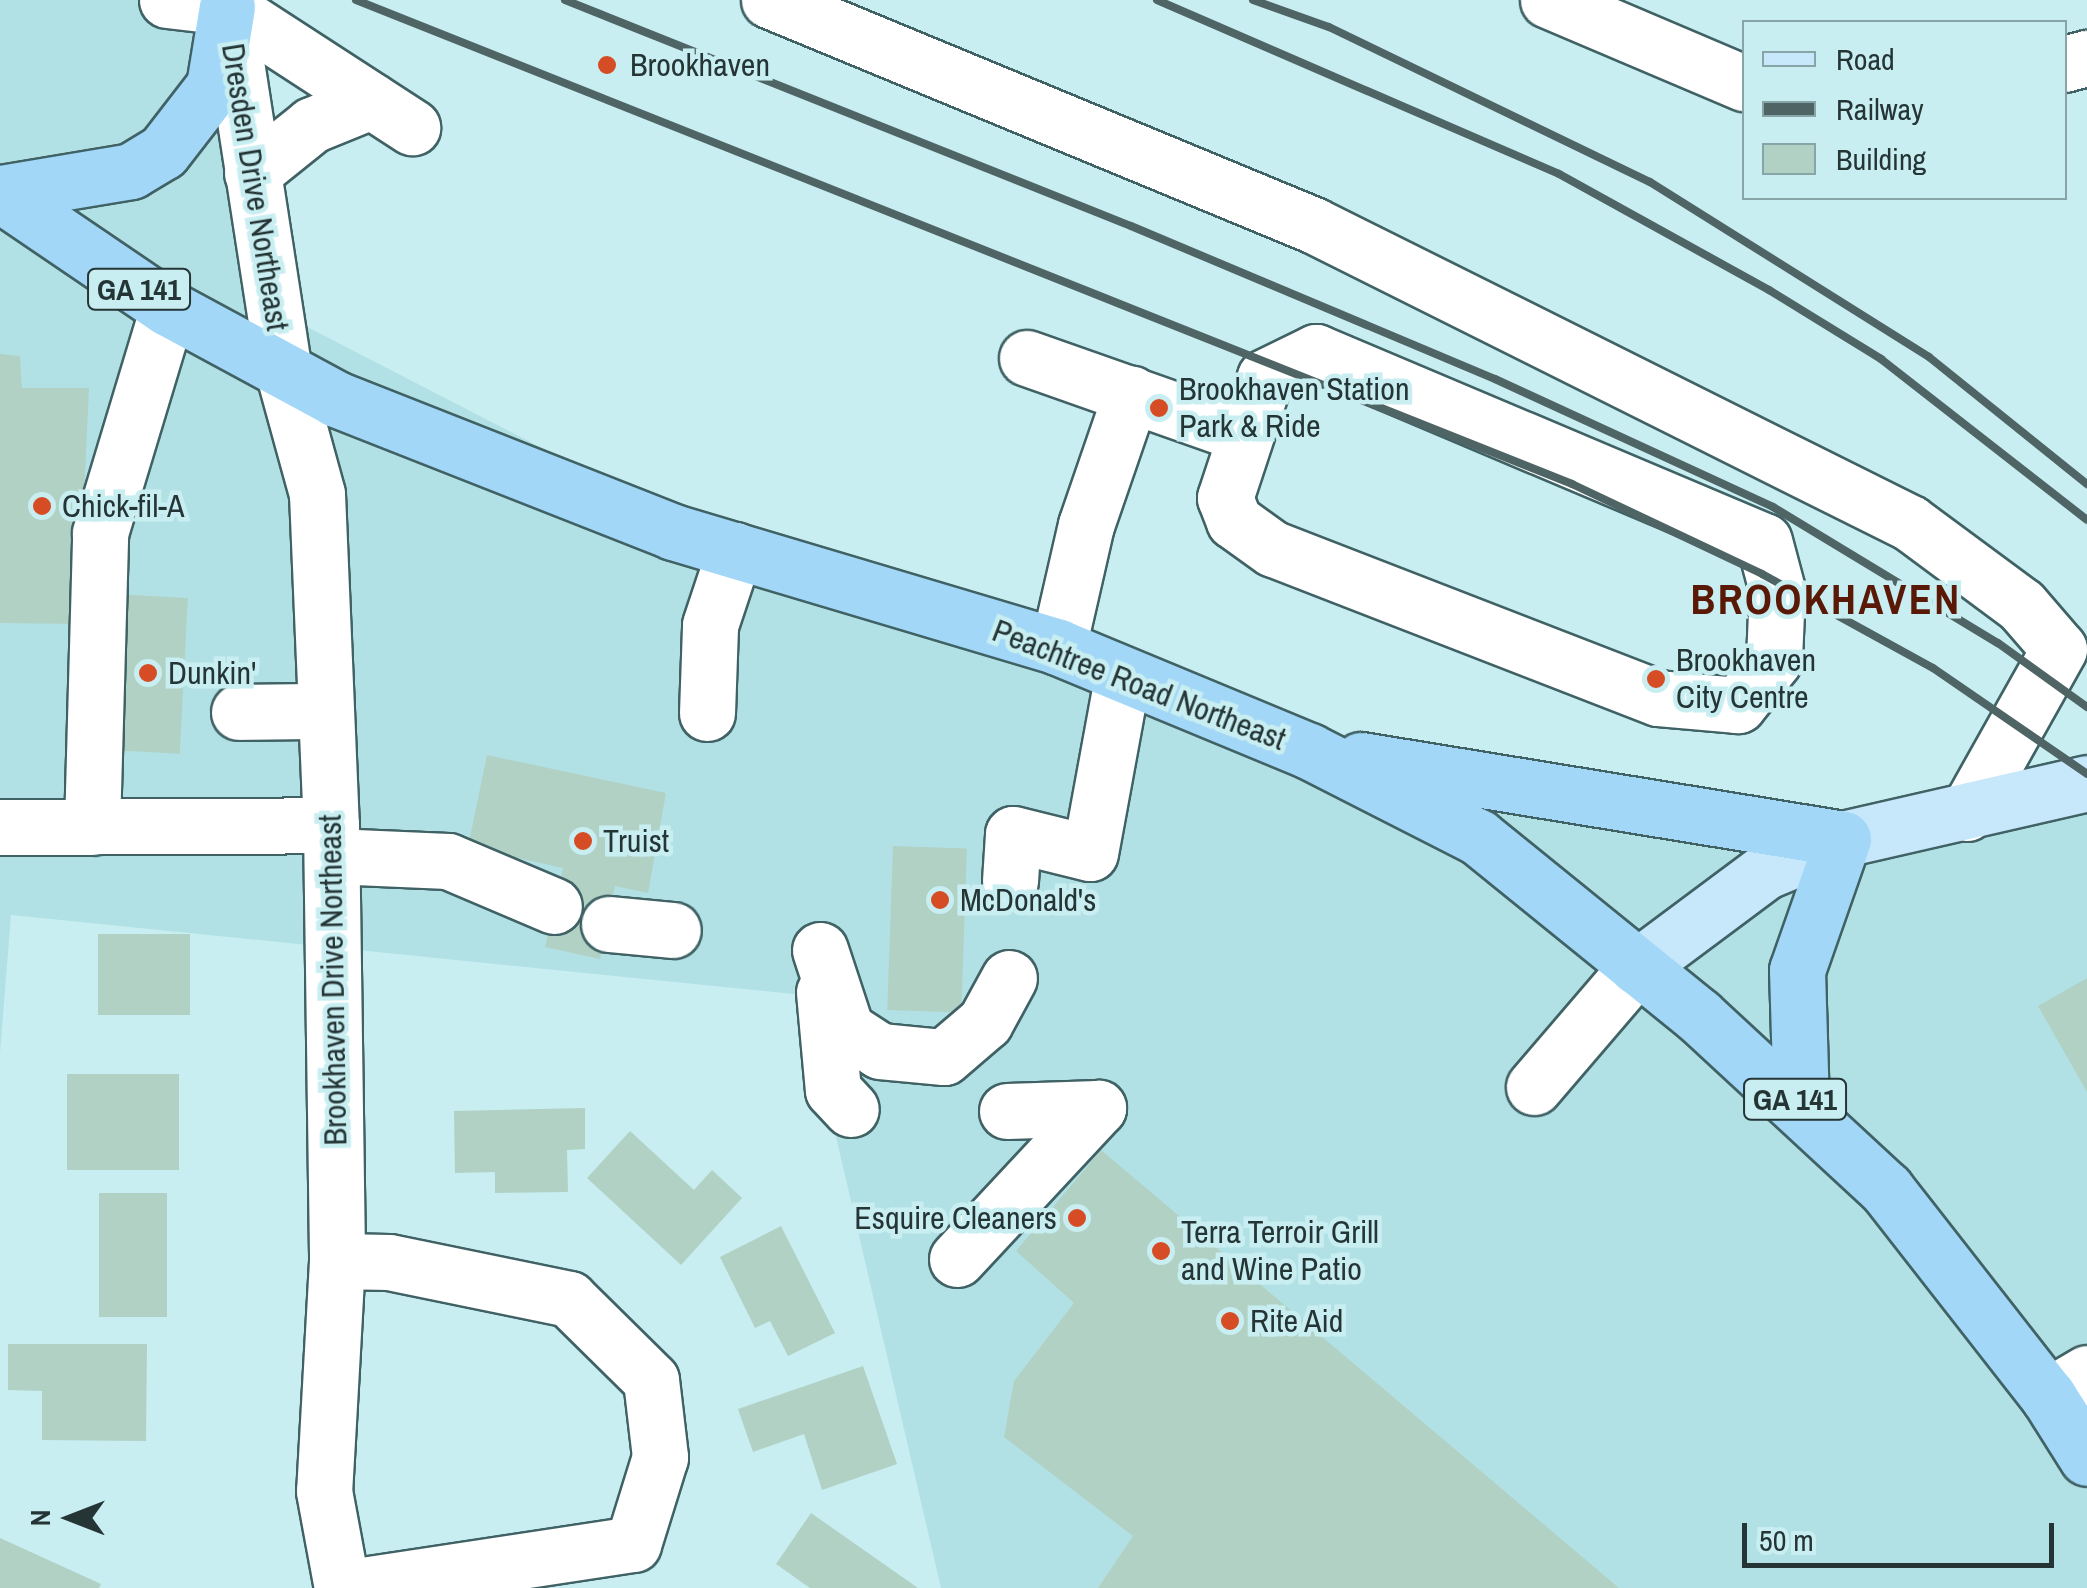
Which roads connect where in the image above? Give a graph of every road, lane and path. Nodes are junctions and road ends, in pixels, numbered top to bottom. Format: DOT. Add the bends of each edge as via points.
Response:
graph roads {
  1 [pos="166,0"];
  2 [pos="769,0"];
  3 [pos="1548,0"];
  4 [pos="227,4"];
  5 [pos="1742,82"];
  6 [pos="252,173"];
  7 [pos="0,193"];
  8 [pos="168,308"];
  9 [pos="1027,358"];
  10 [pos="284,374"];
  11 [pos="1131,394"];
  12 [pos="1244,434"];
  13 [pos="735,550"];
  14 [pos="1058,648"];
  15 [pos="1122,678"];
  16 [pos="325,711"];
  17 [pos="239,712"];
  18 [pos="706,713"];
  19 [pos="1309,751"];
  20 [pos="2087,783"];
  21 [pos="1966,813"];
  22 [pos="0,827"];
  23 [pos="92,827"];
  24 [pos="1843,839"];
  25 [pos="332,840"];
  26 [pos="1012,857"];
  27 [pos="554,906"];
  28 [pos="609,924"];
  29 [pos="673,930"];
  30 [pos="1637,967"];
  31 [pos="1008,978"];
  32 [pos="1534,1087"];
  33 [pos="1801,1104"];
  34 [pos="852,1109"];
  35 [pos="1006,1112"];
  36 [pos="957,1259"];
  37 [pos="338,1260"];
  38 [pos="2067,1384"];
  39 [pos="2087,1458"];
  40 [pos="324,1490"];
  41 [pos="306,1588"];
  42 [pos="342,1588"];
  1 -- 4 [label="street"];
  2 -- 21 [label="street" via="1314,225 1910,523 2021,604 2060,648"];
  3 -- 5 [label="street"];
  4 -- 6 [label="street, Dresden Drive Northeast"];
  4 -- 6 [label="street" via="391,114 312,125"];
  4 -- 7 [label="highway" via="214,86 163,152 131,170"];
  6 -- 10 [label="street, Dresden Drive Northeast"];
  7 -- 8 [label="highway, Peachtree Road Northeast / GA 141"];
  8 -- 10 [label="highway, Peachtree Road Northeast / GA 141"];
  8 -- 23 [label="street" via="100,533"];
  9 -- 11 [label="street"];
  10 -- 13 [label="highway, Peachtree Road Northeast / GA 141" via="470,457"];
  10 -- 16 [label="street, Brookhaven Drive Northeast" via="317,494"];
  11 -- 12 [label="street"];
  11 -- 14 [label="street" via="1086,526"];
  12 -- 12 [label="street" via="1265,377 1316,352 1764,541 1777,590 1774,660 1738,704 1658,698 1272,549 1234,521 1226,498"];
  13 -- 14 [label="highway, Peachtree Road Northeast / GA 141"];
  13 -- 18 [label="street" via="710,626"];
  14 -- 15 [label="highway, Peachtree Road Northeast / GA 141"];
  15 -- 19 [label="highway, Peachtree Road Northeast / GA 141"];
  15 -- 26 [label="street" via="1090,852"];
  16 -- 17 [label="street"];
  16 -- 25 [label="street, Brookhaven Drive Northeast"];
  19 -- 24 [label="highway"];
  19 -- 30 [label="highway, Peachtree Road Northeast / GA 141" via="1478,837"];
  20 -- 21 [label="main road"];
  21 -- 24 [label="main road"];
  22 -- 23 [label="street"];
  23 -- 25 [label="street"];
  24 -- 30 [label="main road" via="1766,871"];
  24 -- 33 [label="highway" via="1797,970"];
  25 -- 27 [label="street" via="448,861"];
  25 -- 37 [label="street, Brookhaven Drive Northeast"];
  28 -- 29 [label="street"];
  30 -- 32 [label="street"];
  30 -- 33 [label="highway, Peachtree Road Northeast / GA 141"];
  31 -- 34 [label="street" via="985,1022 944,1057 880,1051 846,1029 820,950 833,1090"];
  33 -- 38 [label="highway, Peachtree Road Northeast / GA 141"];
  35 -- 36 [label="street" via="1098,1108"];
  37 -- 40 [label="street, Brookhaven Drive Northeast"];
  37 -- 42 [label="street" via="389,1262 570,1299 651,1380 660,1457 633,1544"];
  38 -- 39 [label="highway, Peachtree Road Northeast / GA 141"];
  40 -- 41 [label="street"];
  40 -- 42 [label="street, Brookhaven Drive Northeast"];
}
